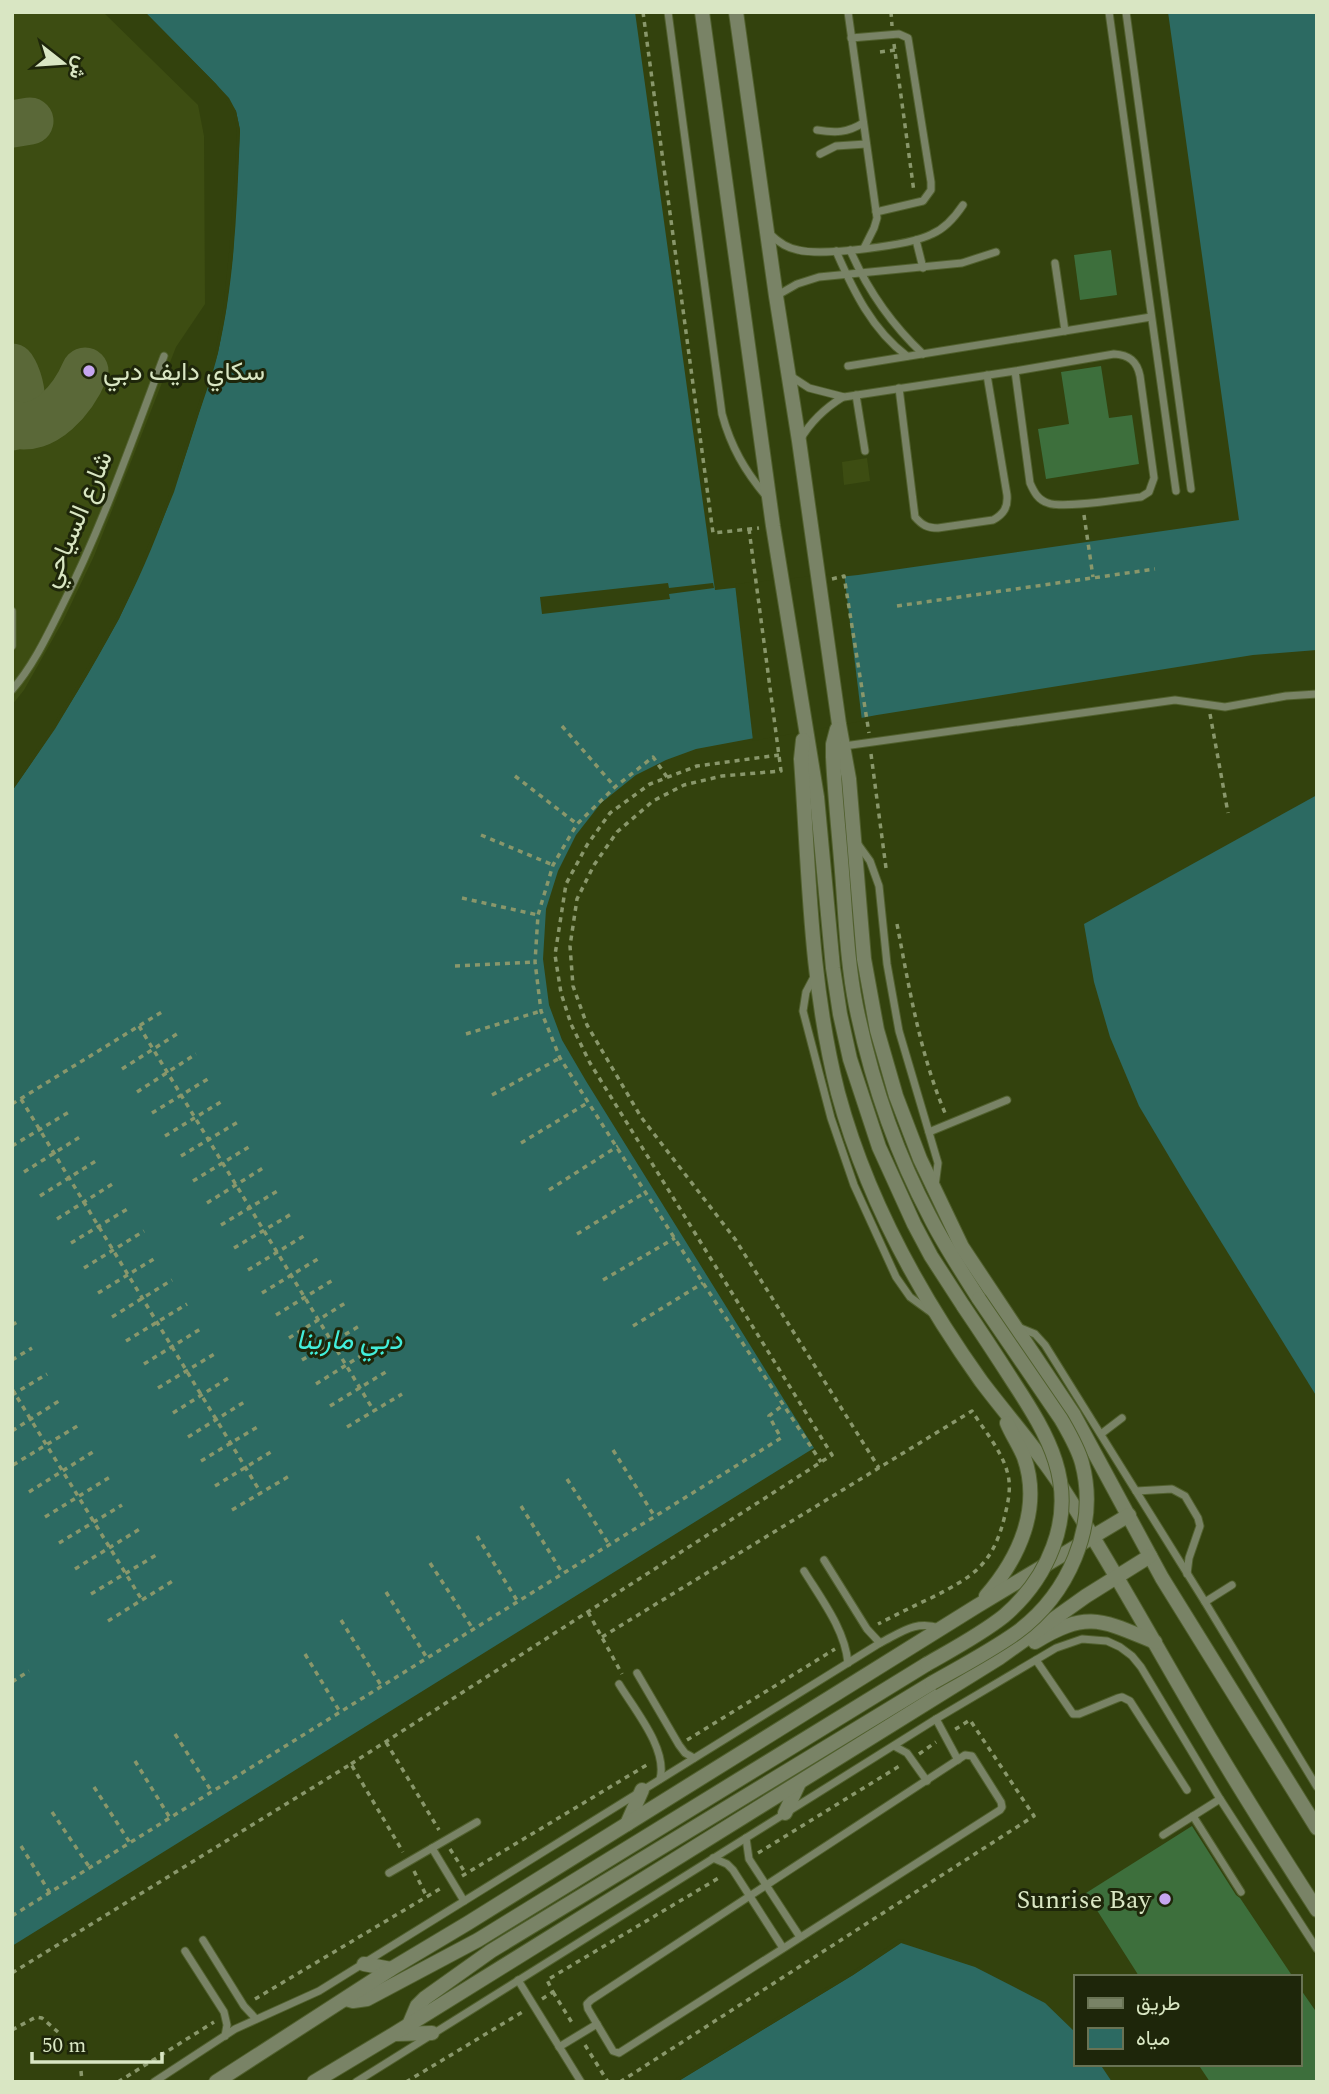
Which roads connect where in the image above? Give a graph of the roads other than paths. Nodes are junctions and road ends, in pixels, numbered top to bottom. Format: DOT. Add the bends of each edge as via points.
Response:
graph roads {
  1 [pos="668,12"];
  2 [pos="702,12"];
  3 [pos="736,12"];
  4 [pos="848,12"];
  5 [pos="1109,12"];
  6 [pos="1126,12"];
  7 [pos="851,38"];
  8 [pos="863,123"];
  9 [pos="817,130"];
  10 [pos="866,144"];
  11 [pos="820,154"];
  12 [pos="963,205"];
  13 [pos="876,212"];
  14 [pos="767,231"];
  15 [pos="916,240"];
  16 [pos="864,248"];
  17 [pos="850,250"];
  18 [pos="836,251"];
  19 [pos="996,253"];
  20 [pos="1055,263"];
  21 [pos="923,268"];
  22 [pos="860,273"];
  23 [pos="846,274"];
  24 [pos="776,296"];
  25 [pos="1151,317"];
  26 [pos="1065,331"];
  27 [pos="923,354"];
  28 [pos="164,356"];
  29 [pos="907,356"];
  30 [pos="848,366"];
  31 [pos="1015,371"];
  32 [pos="789,375"];
  33 [pos="987,375"];
  34 [pos="899,388"];
  35 [pos="856,395"];
  36 [pos="844,397"];
  37 [pos="799,441"];
  38 [pos="865,451"];
  39 [pos="1191,489"];
  40 [pos="1176,491"];
  41 [pos="770,500"];
  42 [pos="12,611"];
  43 [pos="12,646"];
  44 [pos="12,690"];
  45 [pos="1317,694"];
  46 [pos="839,724"];
  47 [pos="806,732"];
  48 [pos="843,746"];
  49 [pos="855,839"];
  50 [pos="1007,1100"];
  51 [pos="929,1132"];
  52 [pos="934,1190"];
  53 [pos="1014,1327"];
  54 [pos="1004,1408"];
  55 [pos="1122,1418"];
  56 [pos="1101,1434"];
  57 [pos="1136,1491"];
  58 [pos="1129,1515"];
  59 [pos="1092,1537"];
  60 [pos="1150,1556"];
  61 [pos="824,1560"];
  62 [pos="804,1571"];
  63 [pos="1187,1574"];
  64 [pos="1115,1577"];
  65 [pos="1232,1585"];
  66 [pos="1205,1602"];
  67 [pos="977,1606"];
  68 [pos="941,1629"];
  69 [pos="1154,1642"];
  70 [pos="880,1643"];
  71 [pos="999,1658"];
  72 [pos="1036,1660"];
  73 [pos="848,1663"];
  74 [pos="637,1673"];
  75 [pos="622,1682"];
  76 [pos="936,1720"];
  77 [pos="894,1746"];
  78 [pos="694,1758"];
  79 [pos="958,1760"];
  80 [pos="660,1779"];
  81 [pos="927,1781"];
  82 [pos="799,1783"];
  83 [pos="1317,1787"];
  84 [pos="642,1790"];
  85 [pos="1187,1790"];
  86 [pos="1220,1799"];
  87 [pos="785,1813"];
  88 [pos="1193,1816"];
  89 [pos="477,1822"];
  90 [pos="626,1825"];
  91 [pos="1317,1828"];
  92 [pos="1163,1835"];
  93 [pos="746,1838"];
  94 [pos="432,1848"];
  95 [pos="713,1858"];
  96 [pos="389,1873"];
  97 [pos="767,1885"];
  98 [pos="1241,1892"];
  99 [pos="750,1896"];
  100 [pos="464,1901"];
  101 [pos="1317,1910"];
  102 [pos="800,1937"];
  103 [pos="202,1940"];
  104 [pos="783,1948"];
  105 [pos="1317,1949"];
  106 [pos="185,1951"];
  107 [pos="364,1964"];
  108 [pos="391,1969"];
  109 [pos="518,1980"];
  110 [pos="346,1999"];
  111 [pos="256,2019"];
  112 [pos="597,2024"];
  113 [pos="409,2025"];
  114 [pos="432,2033"];
  115 [pos="394,2034"];
  116 [pos="225,2036"];
  117 [pos="559,2047"];
  118 [pos="154,2082"];
  119 [pos="216,2082"];
  120 [pos="314,2082"];
  121 [pos="356,2082"];
  122 [pos="581,2082"];
  1 -- 41 [label="lane" via="722,414 742,465"];
  2 -- 41 [label="street"];
  3 -- 14 [label="street"];
  4 -- 7 [label="lane"];
  5 -- 25 [label="lane"];
  6 -- 39 [label="lane"];
  7 -- 8 [label="lane"];
  7 -- 13 [label="lane" via="902,34 909,41 930,182 923,201"];
  8 -- 9 [label="lane" via="844,132"];
  8 -- 10 [label="lane"];
  10 -- 11 [label="lane" via="836,146"];
  10 -- 13 [label="lane"];
  12 -- 15 [label="lane" via="945,226"];
  13 -- 16 [label="lane"];
  14 -- 18 [label="lane" via="798,250"];
  14 -- 24 [label="street"];
  15 -- 16 [label="lane"];
  15 -- 21 [label="lane"];
  16 -- 17 [label="lane"];
  17 -- 18 [label="lane"];
  17 -- 22 [label="lane"];
  18 -- 23 [label="lane"];
  19 -- 21 [label="lane"];
  20 -- 26 [label="lane"];
  21 -- 22 [label="lane"];
  22 -- 23 [label="lane"];
  22 -- 27 [label="lane" via="895,326"];
  23 -- 24 [label="lane" via="808,280"];
  23 -- 29 [label="lane" via="881,333"];
  24 -- 32 [label="street"];
  25 -- 26 [label="lane"];
  25 -- 40 [label="lane"];
  26 -- 27 [label="lane"];
  27 -- 29 [label="lane"];
  28 -- 44 [label="lane, شارع السياحي" via="77,576 34,660"];
  29 -- 30 [label="lane"];
  31 -- 31 [label="lane" via="1030,483 1044,502 1058,506 1141,497 1152,488 1138,367 1132,359 1114,354"];
  31 -- 33 [label="lane"];
  32 -- 36 [label="lane" via="808,388"];
  32 -- 37 [label="street"];
  33 -- 34 [label="lane"];
  33 -- 34 [label="lane" via="1007,502 993,520 929,528 915,517"];
  34 -- 35 [label="lane"];
  35 -- 36 [label="lane"];
  35 -- 38 [label="lane"];
  36 -- 37 [label="lane" via="823,411"];
  37 -- 46 [label="street"];
  41 -- 47 [label="street"];
  42 -- 43 [label="lane"];
  45 -- 48 [label="lane" via="1225,707 1175,700"];
  46 -- 48 [label="street"];
  46 -- 113 [label="street, bridge" via="833,757 845,928 856,1005 878,1093 930,1217 979,1299 1061,1419 1082,1462 1087,1504 1079,1546 1052,1601 1017,1632 491,1951 425,1998"];
  47 -- 54 [label="street" via="801,760 816,974 839,1094 890,1229 939,1317"];
  47 -- 110 [label="street, bridge" via="817,797 833,968 850,1059 878,1147 931,1256 1044,1431 1060,1479 1062,1510 1051,1554 1025,1595 989,1627 468,1946 367,1999"];
  48 -- 49 [label="street"];
  49 -- 51 [label="lane" via="879,886 895,1009"];
  49 -- 52 [label="street" via="864,959 877,1030 907,1127"];
  50 -- 51 [label="lane"];
  51 -- 52 [label="lane" via="938,1172"];
  52 -- 53 [label="street" via="962,1247"];
  53 -- 56 [label="lane" via="1041,1339"];
  53 -- 58 [label="street" via="1074,1415"];
  54 -- 59 [label="street"];
  54 -- 67 [label="street" via="1028,1474 1029,1510 1008,1570"];
  55 -- 56 [label="lane"];
  56 -- 57 [label="lane"];
  57 -- 63 [label="lane"];
  57 -- 63 [label="lane" via="1172,1489 1185,1496 1200,1526"];
  58 -- 59 [label="street"];
  58 -- 60 [label="street"];
  59 -- 64 [label="street"];
  59 -- 67 [label="street"];
  60 -- 64 [label="street"];
  60 -- 91 [label="street"];
  61 -- 70 [label="lane"];
  62 -- 73 [label="lane" via="828,1610"];
  63 -- 66 [label="lane"];
  64 -- 69 [label="street"];
  64 -- 71 [label="street"];
  65 -- 66 [label="lane"];
  66 -- 83 [label="lane"];
  67 -- 68 [label="street"];
  68 -- 70 [label="lane" via="919,1625"];
  68 -- 90 [label="street"];
  69 -- 71 [label="street" via="1105,1623 1081,1622 1055,1630 1018,1654"];
  69 -- 101 [label="street"];
  70 -- 73 [label="lane"];
  71 -- 82 [label="street"];
  72 -- 76 [label="lane"];
  72 -- 85 [label="lane" via="1073,1714 1118,1698 1130,1701"];
  72 -- 86 [label="lane" via="1082,1639 1107,1641 1126,1651 1141,1667"];
  73 -- 78 [label="lane"];
  74 -- 78 [label="lane" via="679,1745"];
  75 -- 80 [label="lane" via="661,1756"];
  76 -- 77 [label="lane"];
  76 -- 79 [label="lane"];
  77 -- 81 [label="lane" via="907,1753"];
  77 -- 87 [label="lane"];
  78 -- 80 [label="lane"];
  79 -- 81 [label="lane"];
  79 -- 102 [label="lane" via="972,1756 1001,1809"];
  80 -- 84 [label="lane"];
  81 -- 97 [label="lane"];
  82 -- 87 [label="street"];
  82 -- 113 [label="street"];
  84 -- 90 [label="street"];
  84 -- 100 [label="lane"];
  86 -- 88 [label="lane"];
  86 -- 105 [label="lane"];
  87 -- 93 [label="lane"];
  88 -- 92 [label="lane"];
  88 -- 98 [label="lane"];
  89 -- 94 [label="lane"];
  90 -- 108 [label="street"];
  93 -- 95 [label="lane"];
  93 -- 97 [label="lane" via="749,1859"];
  94 -- 96 [label="lane"];
  94 -- 100 [label="lane"];
  95 -- 99 [label="lane" via="733,1870"];
  95 -- 109 [label="lane"];
  97 -- 99 [label="lane"];
  97 -- 102 [label="lane"];
  99 -- 104 [label="lane"];
  99 -- 112 [label="lane" via="591,2000 587,2007"];
  100 -- 107 [label="lane"];
  102 -- 104 [label="lane"];
  103 -- 111 [label="lane"];
  104 -- 112 [label="lane" via="619,2053 613,2051"];
  106 -- 116 [label="lane" via="226,2016"];
  107 -- 108 [label="street"];
  107 -- 111 [label="lane" via="305,1999"];
  108 -- 110 [label="street"];
  109 -- 114 [label="lane"];
  109 -- 117 [label="lane"];
  110 -- 119 [label="street"];
  111 -- 116 [label="lane"];
  112 -- 117 [label="lane"];
  113 -- 115 [label="street"];
  114 -- 115 [label="street"];
  114 -- 121 [label="lane"];
  115 -- 120 [label="street"];
  116 -- 118 [label="lane"];
  117 -- 122 [label="lane"];
}
